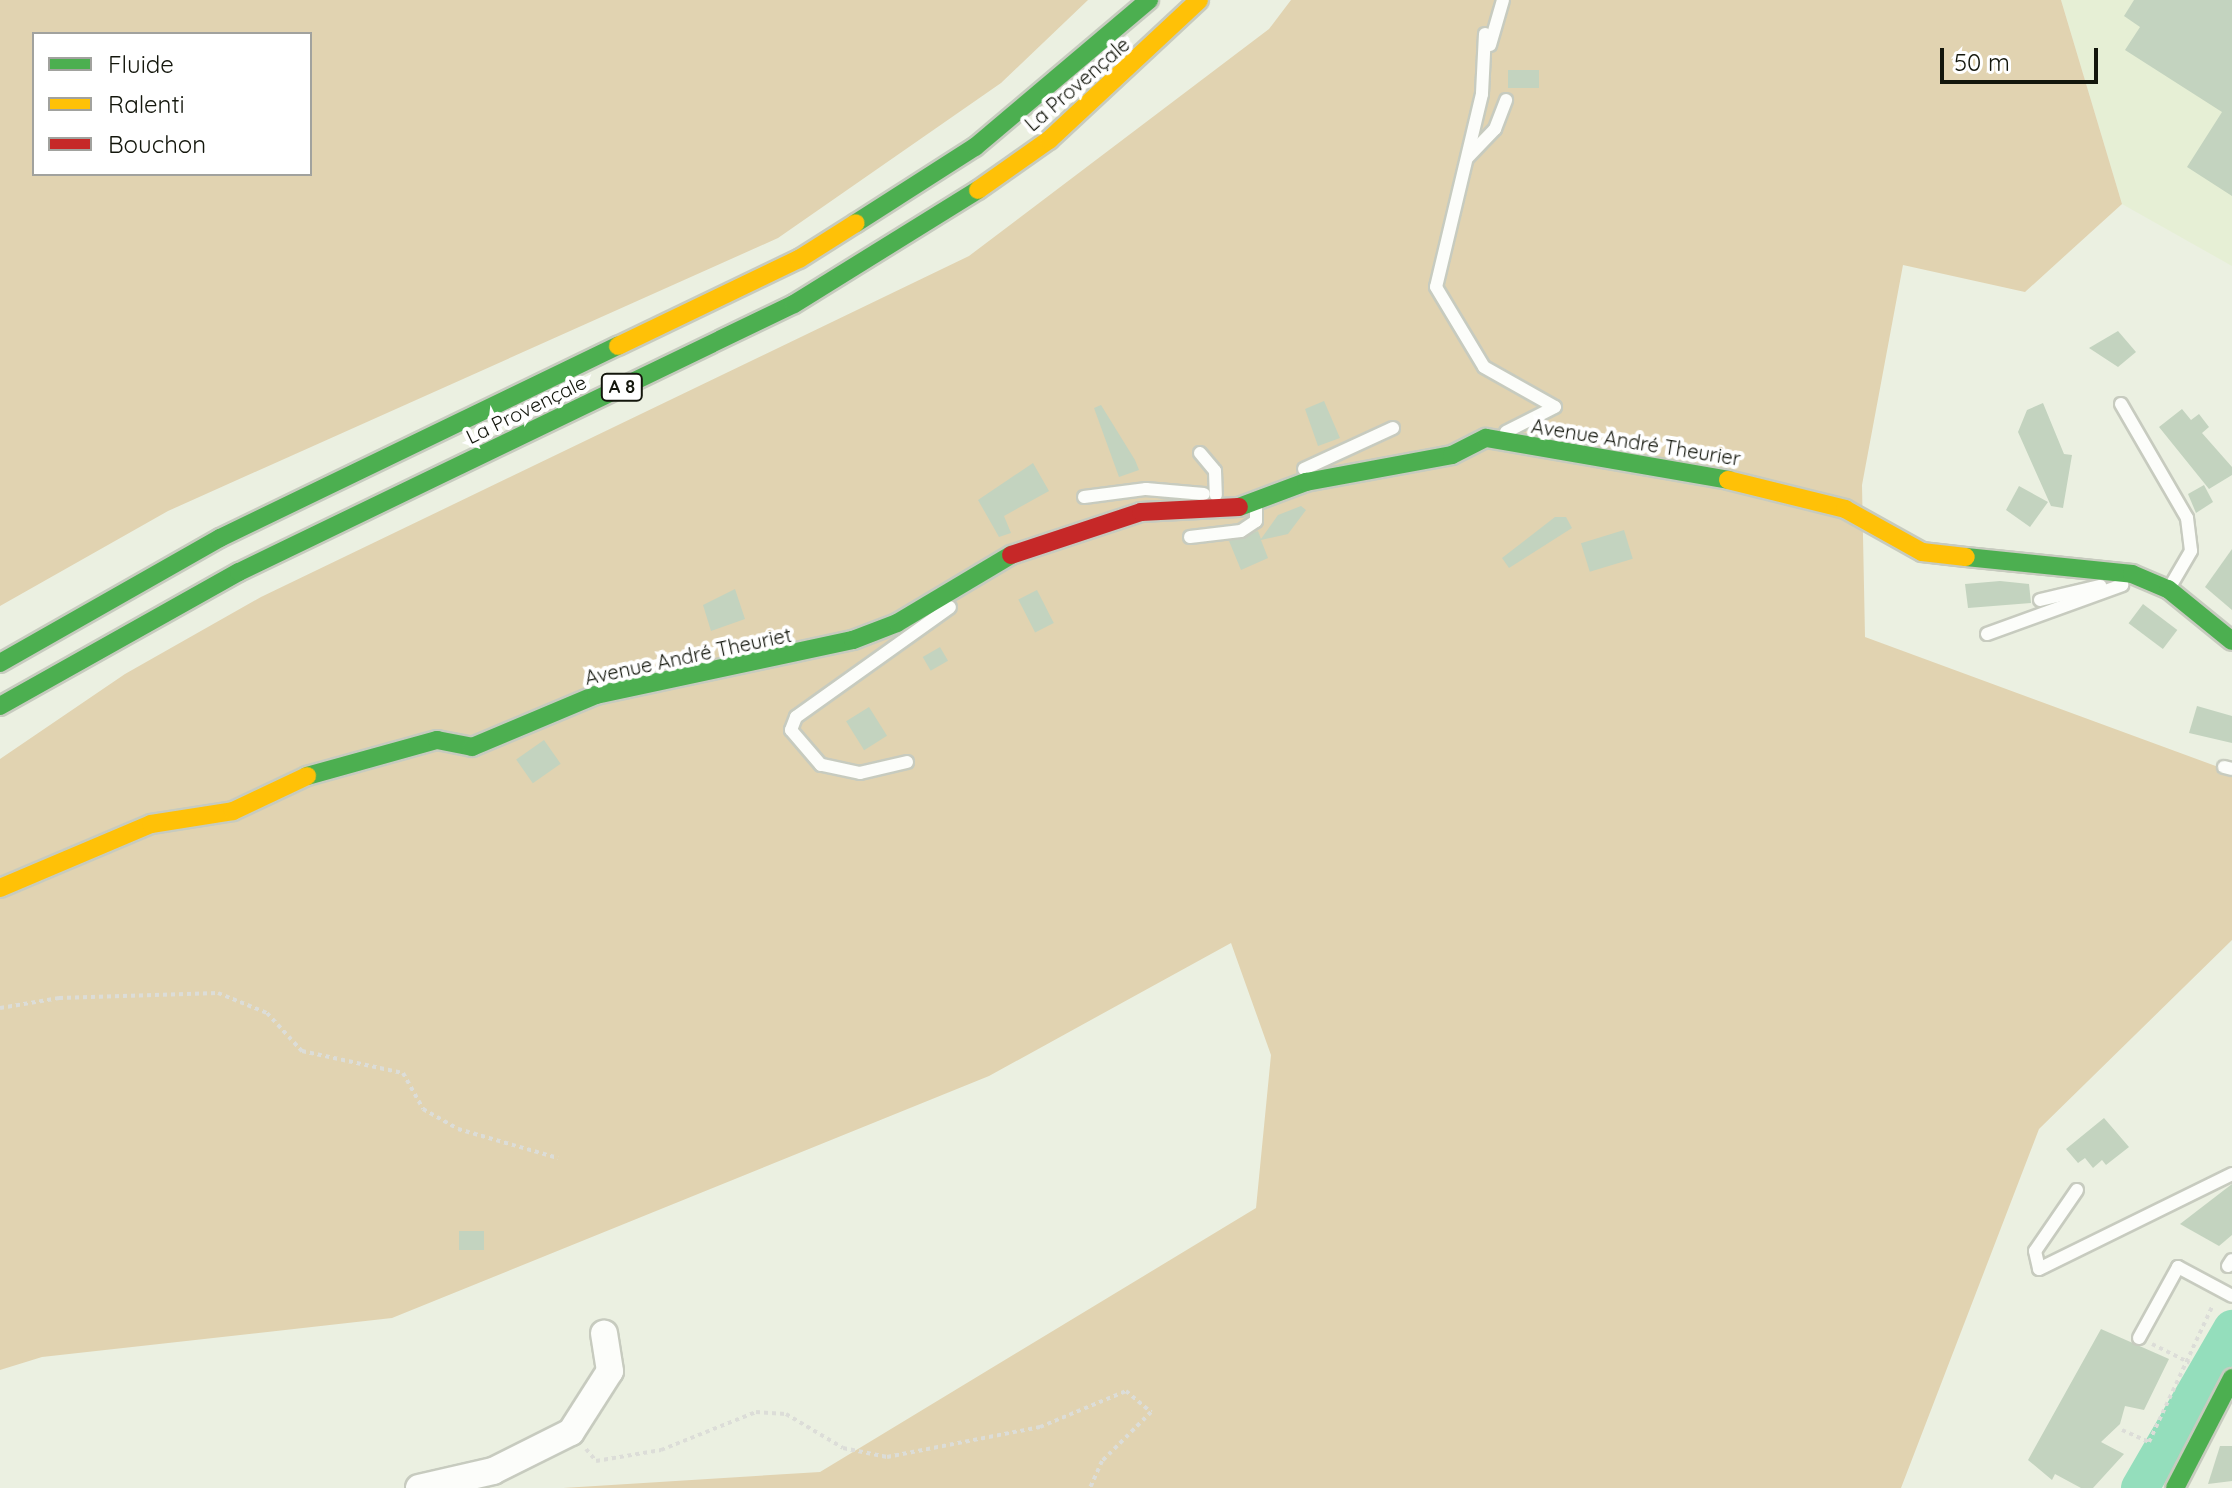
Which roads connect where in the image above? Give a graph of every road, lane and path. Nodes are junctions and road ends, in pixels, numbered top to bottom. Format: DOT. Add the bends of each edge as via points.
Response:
graph roads {
  1 [pos="1149,0"];
  2 [pos="1199,0"];
  3 [pos="1503,0"];
  4 [pos="1485,34"];
  5 [pos="1485,59"];
  6 [pos="1506,100"];
  7 [pos="1468,157"];
  8 [pos="2121,404"];
  9 [pos="1393,428"];
  10 [pos="1500,437"];
  11 [pos="1200,453"];
  12 [pos="1279,491"];
  13 [pos="1216,495"];
  14 [pos="1084,497"];
  15 [pos="1255,504"];
  16 [pos="1190,537"];
  17 [pos="2144,577"];
  18 [pos="961,581"];
  19 [pos="2116,587"];
  20 [pos="2168,589"];
  21 [pos="2040,600"];
  22 [pos="933,602"];
  23 [pos="1987,634"];
  24 [pos="2232,641"];
  25 [pos="0,663"];
  26 [pos="0,706"];
  27 [pos="907,762"];
  28 [pos="0,888"];
  29 [pos="0,1008"];
  30 [pos="558,1158"];
  31 [pos="2232,1174"];
  32 [pos="2077,1190"];
  33 [pos="2224,1291"];
  34 [pos="604,1333"];
  35 [pos="2139,1338"];
  36 [pos="2190,1363"];
  37 [pos="2232,1378"];
  38 [pos="2122,1430"];
  39 [pos="571,1432"];
  40 [pos="419,1488"];
  41 [pos="1090,1488"];
  42 [pos="2175,1488"];
  1 -- 25 [label="main road, La Provençale / A 8" via="975,147 799,259 220,538"];
  2 -- 26 [label="main road, La Provençale / A 8" via="1049,140 909,237 794,304 239,572"];
  3 -- 5 [label="lane"];
  4 -- 5 [label="lane"];
  5 -- 7 [label="lane"];
  6 -- 7 [label="lane" via="1495,129"];
  7 -- 10 [label="lane" via="1436,287 1484,367 1555,407"];
  8 -- 20 [label="lane" via="2187,518 2191,551"];
  9 -- 12 [label="lane" via="1294,474"];
  10 -- 12 [label="main road, Avenue André Theurier" via="1415,466"];
  10 -- 17 [label="main road, Avenue André Theurier" via="1526,449 1771,487 1845,509 1922,552"];
  11 -- 13 [label="lane" via="1215,471"];
  12 -- 13 [label="lane"];
  12 -- 15 [label="main road, Avenue André Theurier"];
  13 -- 14 [label="lane" via="1146,489"];
  15 -- 16 [label="lane" via="1256,521 1241,531"];
  15 -- 18 [label="main road, Avenue André Theurier" via="1141,512 993,562"];
  17 -- 19 [label="lane"];
  17 -- 20 [label="main road, Avenue André Theurier"];
  18 -- 22 [label="main road, Avenue André Theurier"];
  18 -- 27 [label="lane" via="960,598 937,619 796,717 791,730 821,765 860,773"];
  19 -- 21 [label="lane"];
  19 -- 23 [label="lane"];
  20 -- 24 [label="main road, Avenue André Theurier"];
  22 -- 28 [label="main road, Avenue André Theuriet" via="853,640 596,695 472,747 437,740 379,751 271,788 233,811 151,824"];
  29 -- 30 [label="path" via="59,998 218,993 267,1013 302,1051 403,1073 423,1109 458,1129"];
  31 -- 32 [label="lane" via="2039,1269 2035,1251"];
  33 -- 35 [label="lane" via="2178,1267"];
  33 -- 36 [label="path"];
  34 -- 39 [label="street" via="610,1371"];
  35 -- 36 [label="path"];
  36 -- 38 [label="path" via="2149,1442"];
  37 -- 42 [label="main road"];
  39 -- 40 [label="street" via="493,1471"];
  39 -- 41 [label="path" via="596,1461 661,1450 756,1412 786,1414 860,1455 887,1457 1040,1427 1126,1391 1151,1412 1102,1461"];
}
